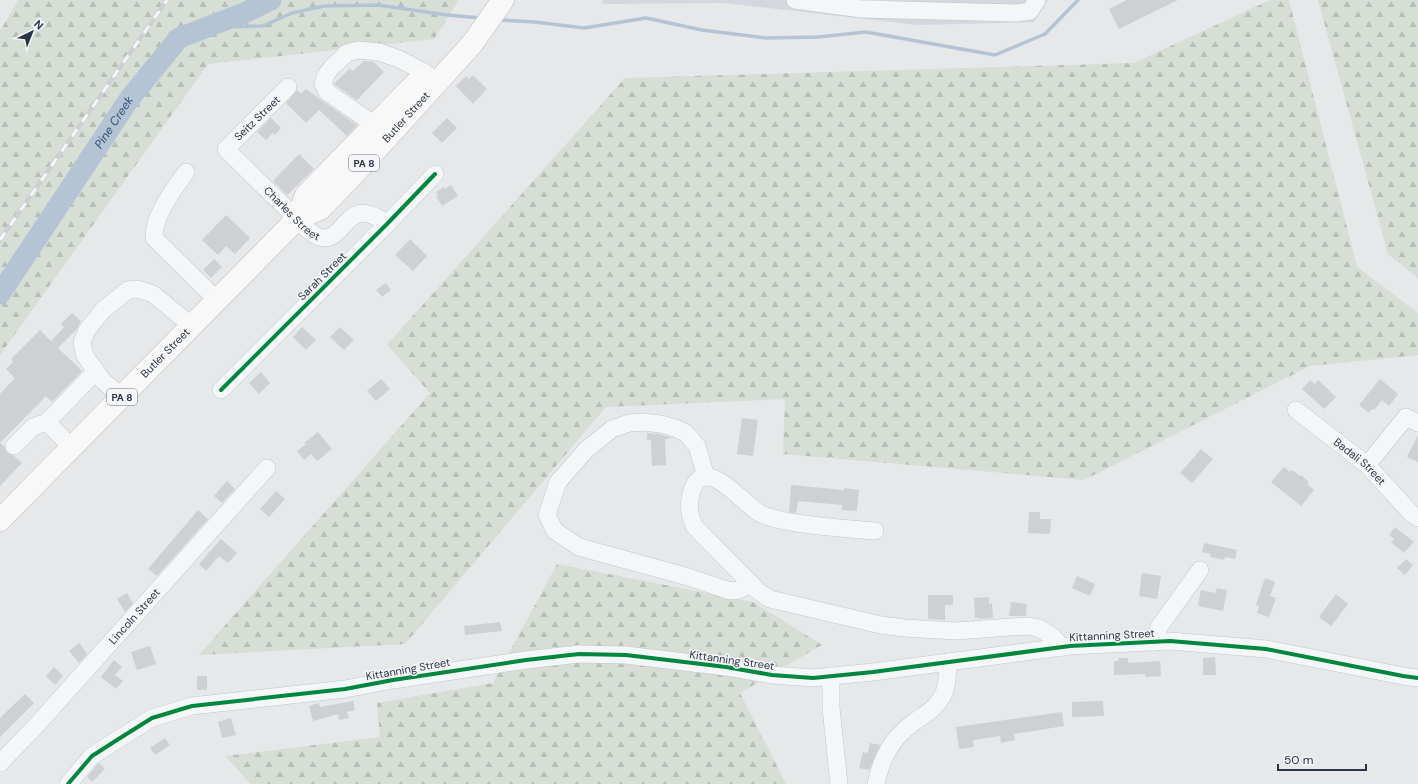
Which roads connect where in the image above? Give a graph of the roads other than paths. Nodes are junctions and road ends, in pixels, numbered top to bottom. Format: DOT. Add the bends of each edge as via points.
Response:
graph roads {
  1 [pos="486,0"];
  2 [pos="504,0"];
  3 [pos="795,0"];
  4 [pos="1037,0"];
  5 [pos="463,43"];
  6 [pos="426,72"];
  7 [pos="288,87"];
  8 [pos="375,125"];
  9 [pos="226,149"];
  10 [pos="186,172"];
  11 [pos="435,174"];
  12 [pos="297,219"];
  13 [pos="387,224"];
  14 [pos="217,300"];
  15 [pos="192,326"];
  16 [pos="96,371"];
  17 [pos="221,390"];
  18 [pos="122,397"];
  19 [pos="1296,410"];
  20 [pos="47,422"];
  21 [pos="1418,423"];
  22 [pos="14,446"];
  23 [pos="72,448"];
  24 [pos="1367,466"];
  25 [pos="267,468"];
  26 [pos="706,477"];
  27 [pos="1418,518"];
  28 [pos="0,520"];
  29 [pos="875,531"];
  30 [pos="1200,570"];
  31 [pos="751,584"];
  32 [pos="1155,642"];
  33 [pos="1062,647"];
  34 [pos="948,662"];
  35 [pos="831,676"];
  36 [pos="1418,678"];
  37 [pos="0,763"];
  38 [pos="68,784"];
  39 [pos="839,784"];
  40 [pos="876,784"];
  1 -- 5 [label="highway, Butler Street / PA 8"];
  2 -- 5 [label="highway, Butler Street / PA 8"];
  3 -- 4 [label="street" via="861,9 1016,13 1030,11"];
  5 -- 6 [label="highway, Butler Street / PA 8"];
  5 -- 12 [label="highway, Butler Street / PA 8" via="353,175 320,209"];
  6 -- 8 [label="highway, Butler Street / PA 8"];
  6 -- 8 [label="street" via="399,58 379,52 358,50 347,53 332,67 323,84 327,92"];
  7 -- 9 [label="street, Seitz Street"];
  8 -- 12 [label="highway, Butler Street / PA 8" via="306,195"];
  9 -- 12 [label="street, Charles Street"];
  10 -- 14 [label="street" via="162,209 154,238"];
  11 -- 13 [label="street, Sarah Street"];
  12 -- 13 [label="street, Charles Street" via="313,234 322,238 332,236 361,213 373,214"];
  12 -- 14 [label="highway, Butler Street / PA 8"];
  13 -- 17 [label="street, Sarah Street"];
  14 -- 15 [label="highway, Butler Street / PA 8"];
  15 -- 16 [label="street" via="153,294 138,289 128,290 103,310 87,330 82,342 85,356"];
  15 -- 18 [label="highway, Butler Street / PA 8"];
  16 -- 18 [label="street" via="103,381"];
  16 -- 20 [label="street"];
  18 -- 23 [label="highway, Butler Street / PA 8"];
  19 -- 24 [label="street, Badali Street"];
  20 -- 22 [label="street" via="33,427"];
  20 -- 23 [label="street"];
  21 -- 24 [label="street" via="1406,417"];
  23 -- 28 [label="highway, Butler Street / PA 8"];
  24 -- 27 [label="street, Badali Street" via="1410,513"];
  25 -- 37 [label="street, Lincoln Street"];
  26 -- 29 [label="street" via="718,480 760,513 772,518 819,526"];
  26 -- 31 [label="street" via="698,480 693,487 690,513 694,526"];
  26 -- 31 [label="street" via="697,446 686,433 661,424 629,423 612,429 586,450 558,482 547,515 555,531 579,547 730,591"];
  30 -- 32 [label="street" via="1159,627"];
  31 -- 33 [label="street" via="770,599 881,625 956,631 1026,626 1040,628"];
  32 -- 33 [label="street, Kittanning Street"];
  32 -- 36 [label="street, Kittanning Street" via="1266,649"];
  33 -- 34 [label="street, Kittanning Street"];
  34 -- 35 [label="street, Kittanning Street"];
  34 -- 40 [label="street" via="944,694 938,704 913,723 888,749"];
  35 -- 38 [label="street, Kittanning Street" via="813,678 772,675 626,655 579,654 345,689 192,706 152,718 117,740 92,756"];
  35 -- 39 [label="street" via="831,708"];
}
